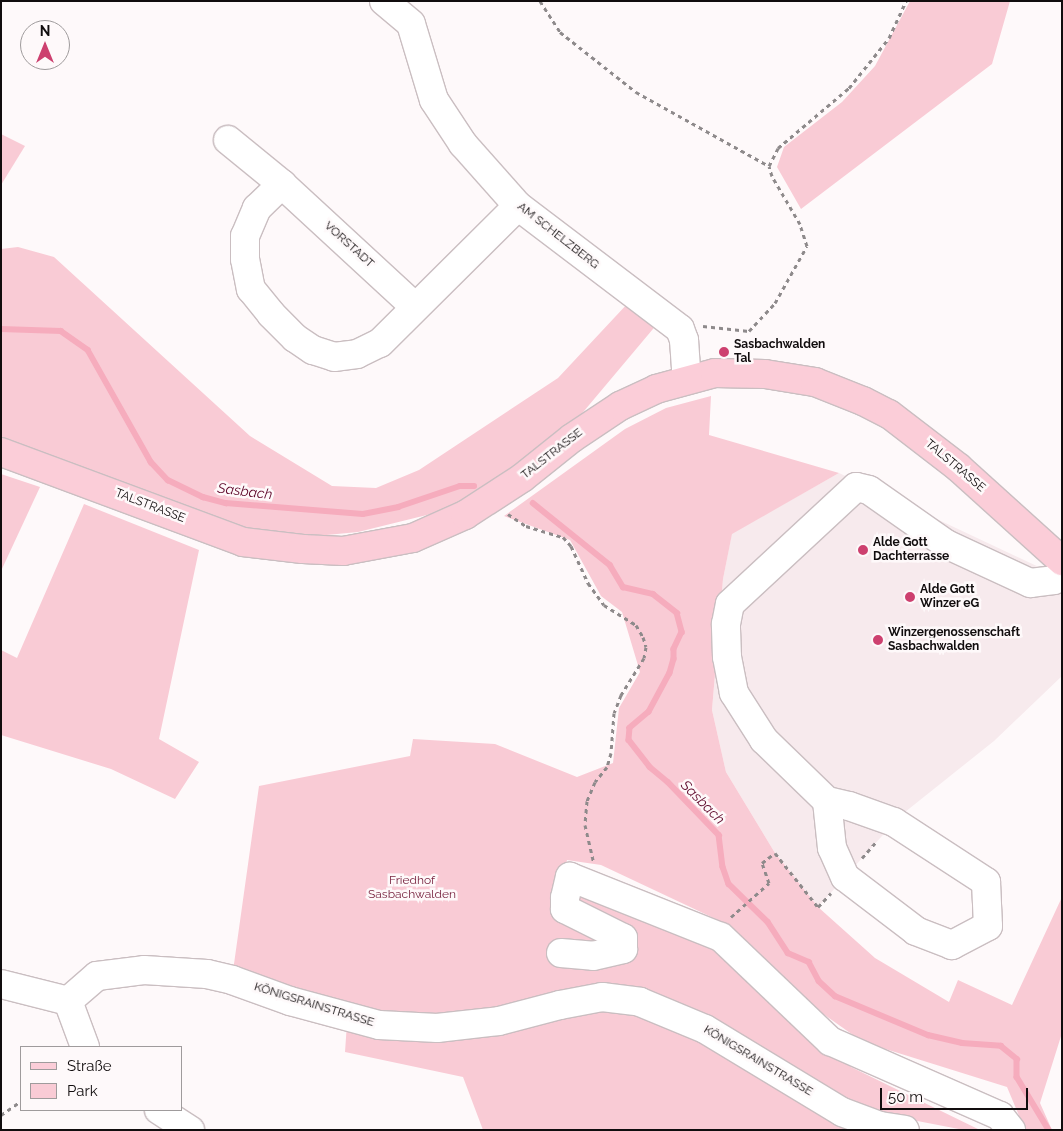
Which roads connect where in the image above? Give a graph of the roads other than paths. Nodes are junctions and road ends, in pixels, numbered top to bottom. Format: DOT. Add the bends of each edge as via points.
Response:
graph roads {
  1 [pos="384,1"];
  2 [pos="416,13"];
  3 [pos="228,140"];
  4 [pos="282,184"];
  5 [pos="518,206"];
  6 [pos="414,306"];
  7 [pos="687,379"];
  8 [pos="1,452"];
  9 [pos="1062,561"];
  10 [pos="1062,572"];
  11 [pos="827,801"];
  12 [pos="561,954"];
  13 [pos="1,984"];
  14 [pos="68,1001"];
  15 [pos="84,1046"];
  16 [pos="161,1111"];
  17 [pos="190,1130"];
  18 [pos="905,1130"];
  19 [pos="1011,1130"];
  1 -- 2 [label="street, AM SCHELZBERG"];
  2 -- 5 [label="street, AM SCHELZBERG" via="434,100 463,144"];
  3 -- 4 [label="street, VORSTADT"];
  4 -- 6 [label="street, VORSTADT"];
  4 -- 6 [label="street" via="257,208 245,236 244,259 251,289 295,338 334,357 357,354 380,343"];
  5 -- 6 [label="street"];
  5 -- 7 [label="street, AM SCHELZBERG" via="680,329"];
  7 -- 8 [label="main road, TALSTRASSE" via="620,406 572,438 522,478 457,519 413,538 343,551 303,550 243,542"];
  7 -- 9 [label="main road, TALSTRASSE" via="743,372 787,376 815,382 863,401 914,431"];
  10 -- 11 [label="street" via="1054,580 1030,583 946,544 869,490 856,486 730,604 726,657 734,693 764,740"];
  11 -- 11 [label="street" via="832,848 845,877 916,932 952,945 988,926 986,882 894,822"];
  12 -- 19 [label="street" via="593,956 624,949 623,938 565,908 570,877 721,937 830,1041 1000,1116"];
  13 -- 14 [label="street"];
  14 -- 15 [label="street"];
  14 -- 18 [label="street, KÖNIGSRAINSTRASSE" via="97,976 144,970 207,974 379,1025 437,1028 499,1021 602,997 640,1002 706,1028 842,1112 880,1126"];
  16 -- 17 [label="street"];
}
